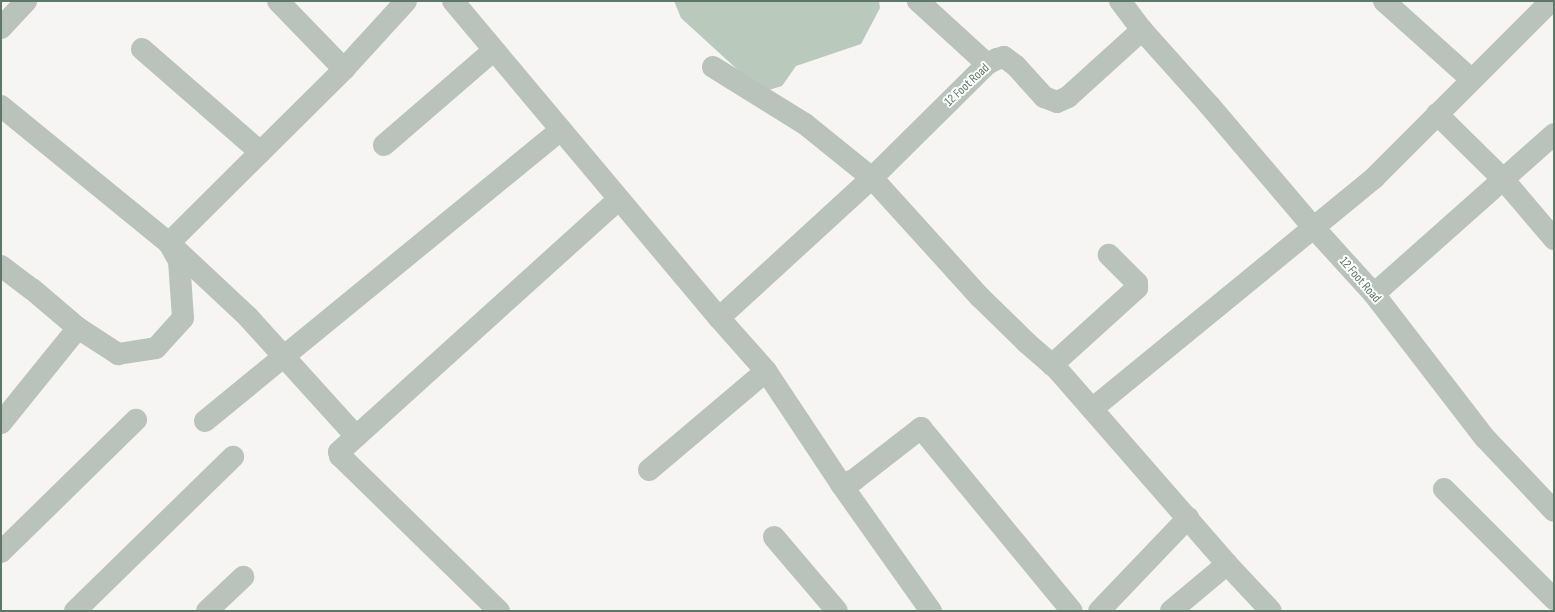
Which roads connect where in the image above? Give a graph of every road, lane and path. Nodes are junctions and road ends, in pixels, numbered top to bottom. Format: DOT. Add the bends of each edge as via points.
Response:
graph roads {
  1 [pos="26,1"];
  2 [pos="278,1"];
  3 [pos="406,1"];
  4 [pos="453,1"];
  5 [pos="918,1"];
  6 [pos="1120,1"];
  7 [pos="1384,1"];
  8 [pos="1551,1"];
  9 [pos="1,28"];
  10 [pos="1142,30"];
  11 [pos="142,49"];
  12 [pos="494,50"];
  13 [pos="987,64"];
  14 [pos="713,67"];
  15 [pos="344,69"];
  16 [pos="1471,79"];
  17 [pos="1,106"];
  18 [pos="1437,114"];
  19 [pos="561,130"];
  20 [pos="1554,134"];
  21 [pos="384,145"];
  22 [pos="260,152"];
  23 [pos="872,178"];
  24 [pos="1503,179"];
  25 [pos="619,199"];
  26 [pos="1314,228"];
  27 [pos="1554,239"];
  28 [pos="169,243"];
  29 [pos="1109,255"];
  30 [pos="1,266"];
  31 [pos="1374,294"];
  32 [pos="719,318"];
  33 [pos="78,328"];
  34 [pos="283,355"];
  35 [pos="1052,365"];
  36 [pos="766,371"];
  37 [pos="1092,409"];
  38 [pos="136,420"];
  39 [pos="204,421"];
  40 [pos="1,422"];
  41 [pos="356,436"];
  42 [pos="233,457"];
  43 [pos="649,470"];
  44 [pos="841,484"];
  45 [pos="1444,489"];
  46 [pos="1554,511"];
  47 [pos="1188,518"];
  48 [pos="774,537"];
  49 [pos="1,552"];
  50 [pos="1227,564"];
  51 [pos="243,577"];
  52 [pos="1554,599"];
  53 [pos="75,611"];
  54 [pos="207,611"];
  55 [pos="499,611"];
  56 [pos="837,611"];
  57 [pos="931,611"];
  58 [pos="1072,611"];
  59 [pos="1098,611"];
  60 [pos="1171,611"];
  61 [pos="1272,611"];
  1 -- 9 [label="street"];
  2 -- 15 [label="street"];
  3 -- 15 [label="street"];
  4 -- 12 [label="street"];
  5 -- 13 [label="street"];
  6 -- 10 [label="street, 12 Foot Road"];
  7 -- 16 [label="street"];
  8 -- 16 [label="street"];
  10 -- 13 [label="street, 12 Foot Road" via="1068,97 1057,102 1044,97 1016,66 1004,57"];
  10 -- 26 [label="street, 12 Foot Road"];
  11 -- 22 [label="street"];
  12 -- 19 [label="street"];
  12 -- 21 [label="street"];
  13 -- 23 [label="street, 12 Foot Road"];
  14 -- 23 [label="street" via="805,124"];
  15 -- 22 [label="street"];
  16 -- 18 [label="street"];
  17 -- 28 [label="street"];
  18 -- 24 [label="street"];
  18 -- 26 [label="street" via="1374,178"];
  19 -- 25 [label="street"];
  19 -- 34 [label="street"];
  20 -- 24 [label="street"];
  22 -- 28 [label="street"];
  23 -- 32 [label="street, 12 Foot Road"];
  23 -- 35 [label="street" via="980,297"];
  24 -- 27 [label="street"];
  24 -- 31 [label="street"];
  25 -- 32 [label="street"];
  25 -- 41 [label="street"];
  26 -- 31 [label="street, 12 Foot Road"];
  26 -- 37 [label="street"];
  28 -- 33 [label="street" via="179,261 183,318 156,348 118,354"];
  28 -- 34 [label="street" via="248,317"];
  29 -- 35 [label="street" via="1137,283 1137,288"];
  30 -- 33 [label="street"];
  31 -- 46 [label="street, 12 Foot Road" via="1484,438"];
  32 -- 36 [label="street"];
  33 -- 40 [label="street"];
  34 -- 39 [label="street"];
  34 -- 41 [label="street"];
  35 -- 37 [label="street"];
  36 -- 43 [label="street"];
  36 -- 44 [label="street"];
  37 -- 47 [label="street"];
  38 -- 49 [label="street"];
  41 -- 55 [label="street" via="342,448 340,456"];
  42 -- 53 [label="street"];
  44 -- 57 [label="street"];
  44 -- 58 [label="street" via="854,480 921,428"];
  45 -- 52 [label="street"];
  47 -- 50 [label="street"];
  47 -- 59 [label="street"];
  48 -- 56 [label="street"];
  50 -- 60 [label="street"];
  50 -- 61 [label="street"];
  51 -- 54 [label="street"];
}
